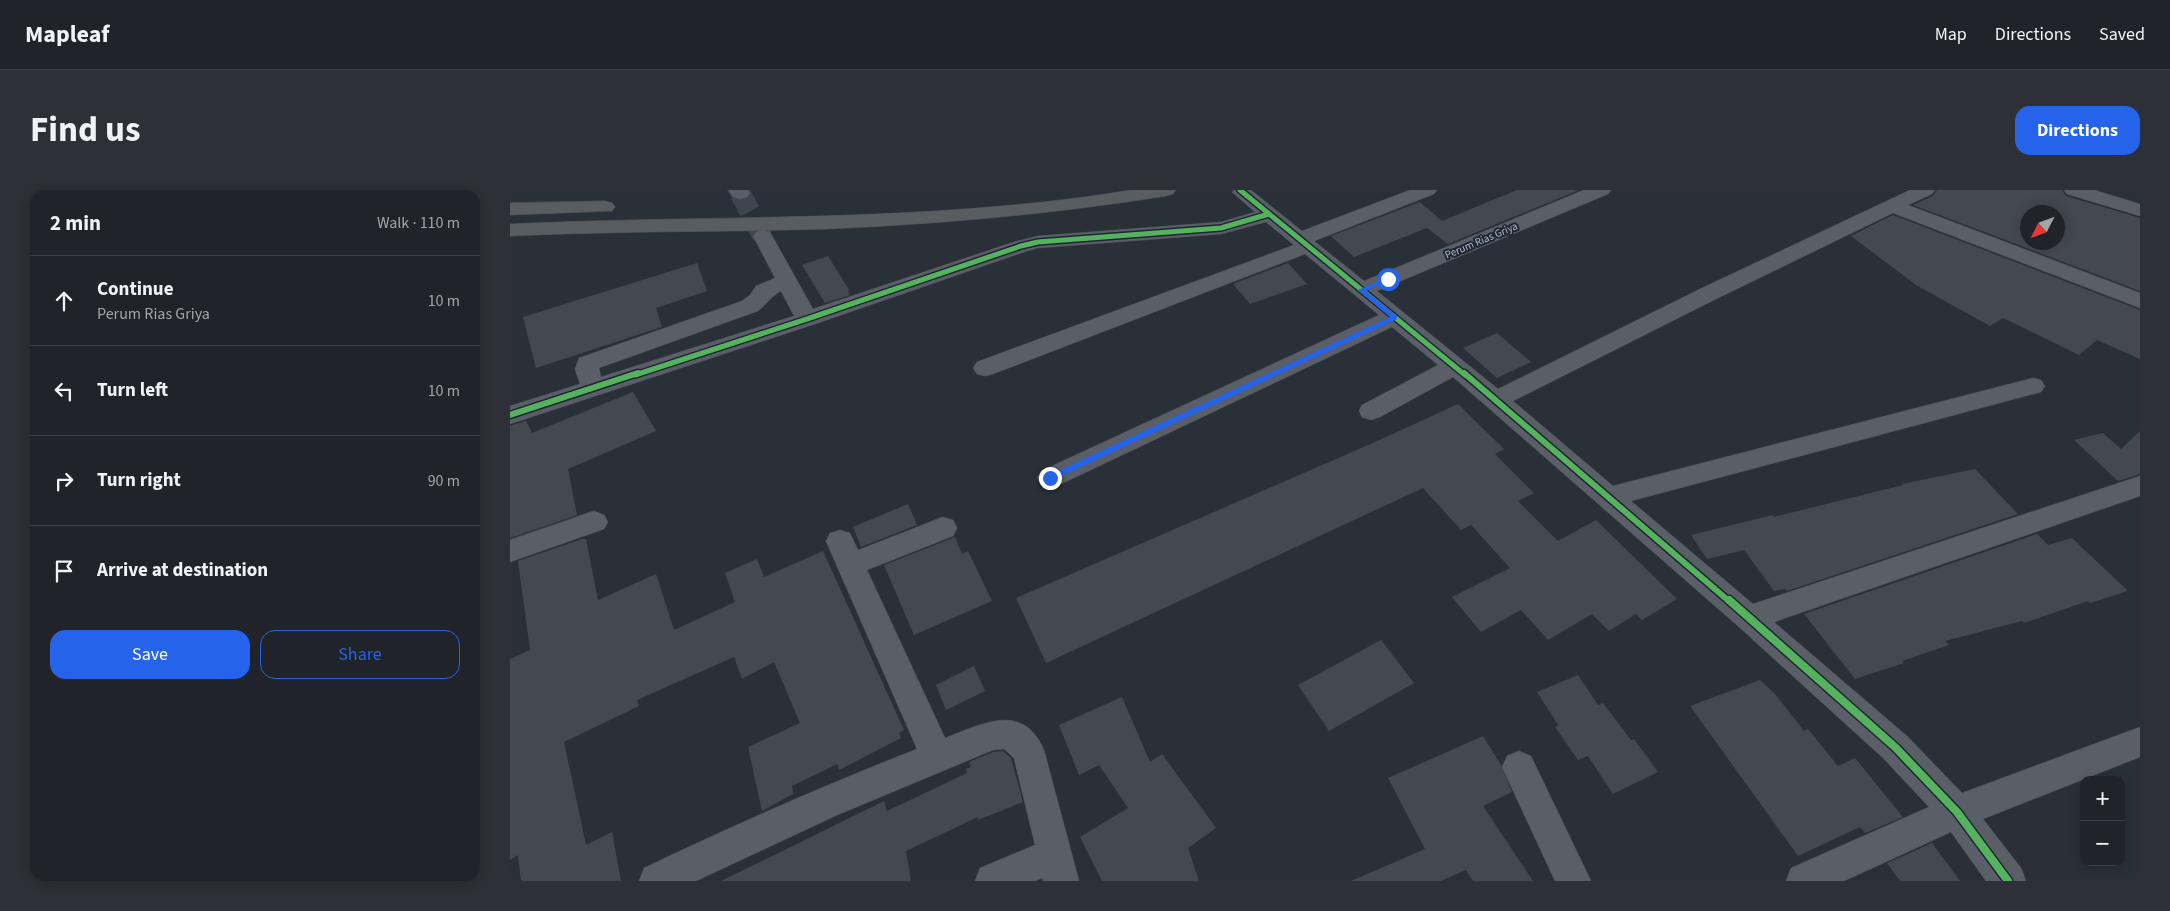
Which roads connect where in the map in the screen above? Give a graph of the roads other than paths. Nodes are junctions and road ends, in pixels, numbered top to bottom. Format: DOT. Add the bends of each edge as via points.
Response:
graph roads {
  1 [pos="1066,190"];
  2 [pos="1166,190"];
  3 [pos="1427,190"];
  4 [pos="1601,190"];
  5 [pos="1925,190"];
  6 [pos="2074,190"];
  7 [pos="1242,192"];
  8 [pos="840,204"];
  9 [pos="624,206"];
  10 [pos="1892,206"];
  11 [pos="510,209"];
  12 [pos="2140,210"];
  13 [pos="1269,214"];
  14 [pos="510,230"];
  15 [pos="763,236"];
  16 [pos="1304,243"];
  17 [pos="786,280"];
  18 [pos="1361,290"];
  19 [pos="2140,301"];
  20 [pos="1394,317"];
  21 [pos="807,319"];
  22 [pos="1455,366"];
  23 [pos="985,368"];
  24 [pos="2033,386"];
  25 [pos="593,388"];
  26 [pos="1496,400"];
  27 [pos="1371,411"];
  28 [pos="510,415"];
  29 [pos="1050,478"];
  30 [pos="2140,486"];
  31 [pos="1609,497"];
  32 [pos="594,522"];
  33 [pos="943,528"];
  34 [pos="510,551"];
  35 [pos="1749,618"];
  36 [pos="2140,742"];
  37 [pos="937,756"];
  38 [pos="1519,767"];
  39 [pos="1956,812"];
  40 [pos="1058,868"];
  41 [pos="657,881"];
  42 [pos="993,881"];
  43 [pos="1573,881"];
  44 [pos="1804,881"];
  45 [pos="2008,881"];
  1 -- 8 [label="highway" via="964,199"];
  2 -- 14 [label="highway" via="1079,204 968,214 781,224"];
  3 -- 16 [label="street"];
  4 -- 18 [label="street, Perum Rias Griya"];
  5 -- 10 [label="street"];
  6 -- 12 [label="street"];
  7 -- 13 [label="street"];
  9 -- 11 [label="highway"];
  10 -- 19 [label="street"];
  10 -- 26 [label="street"];
  13 -- 16 [label="street"];
  13 -- 21 [label="street" via="1221,228 1038,242"];
  15 -- 17 [label="street"];
  16 -- 18 [label="street"];
  16 -- 23 [label="street"];
  17 -- 21 [label="street"];
  17 -- 25 [label="street" via="764,291 750,306 587,364"];
  18 -- 20 [label="street"];
  20 -- 22 [label="street"];
  20 -- 29 [label="street"];
  21 -- 25 [label="street"];
  22 -- 26 [label="street"];
  22 -- 27 [label="street"];
  24 -- 31 [label="street"];
  25 -- 28 [label="street"];
  26 -- 31 [label="street"];
  30 -- 35 [label="street"];
  31 -- 35 [label="street"];
  32 -- 34 [label="street"];
  33 -- 37 [label="street" via="846,553"];
  35 -- 39 [label="street" via="1895,747"];
  36 -- 39 [label="street"];
  37 -- 40 [label="street" via="992,735 1011,734 1028,750"];
  37 -- 41 [label="street" via="785,820"];
  38 -- 43 [label="street"];
  39 -- 44 [label="street"];
  39 -- 45 [label="street"];
  40 -- 42 [label="street"];
}
